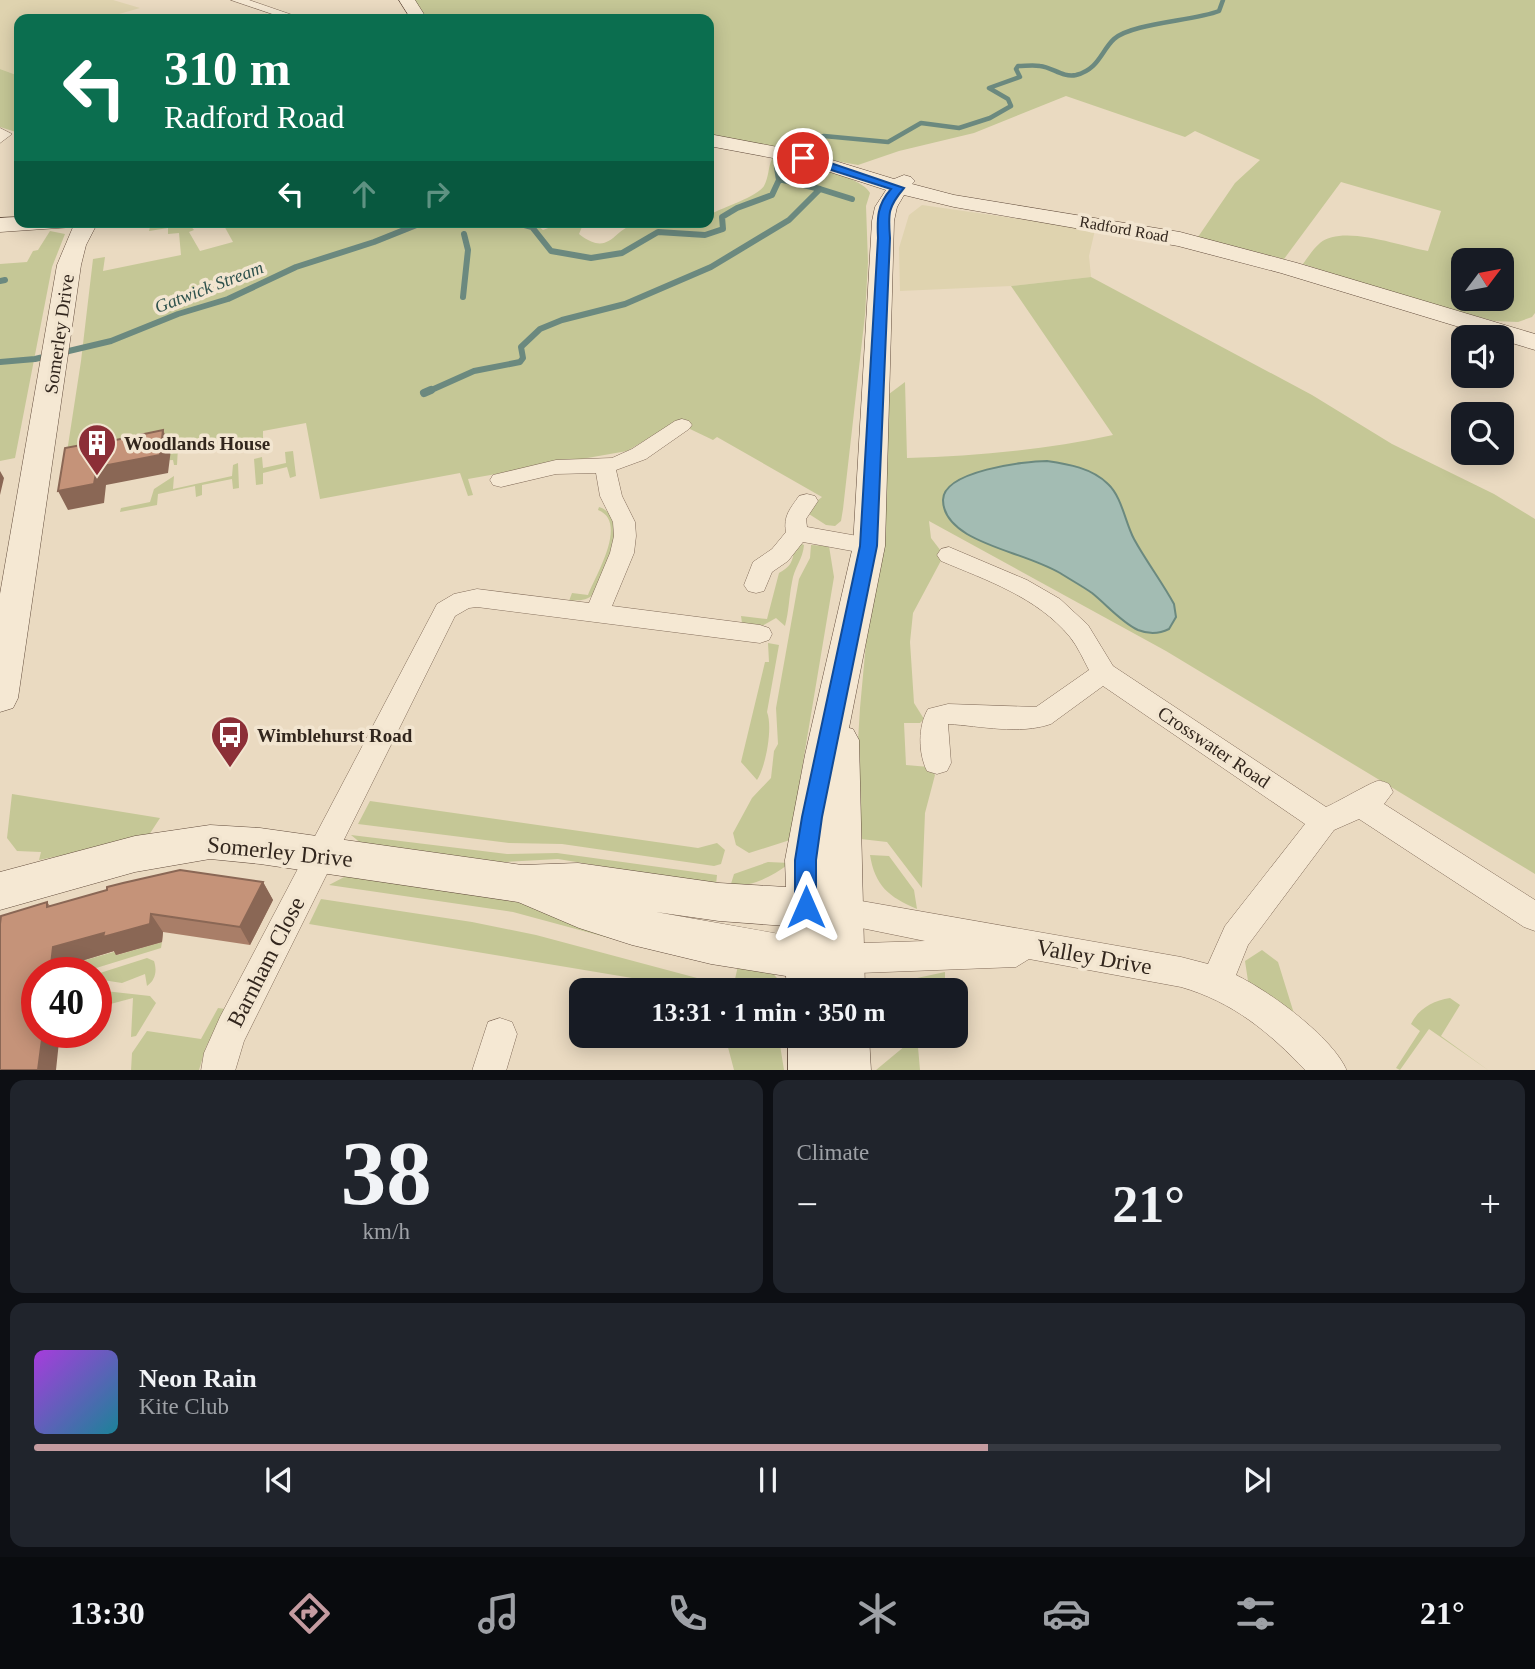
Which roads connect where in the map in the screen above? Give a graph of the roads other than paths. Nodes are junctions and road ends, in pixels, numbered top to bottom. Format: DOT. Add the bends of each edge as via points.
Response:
graph roads {
  1 [pos="237,0"];
  2 [pos="282,14"];
  3 [pos="0,132"];
  4 [pos="0,139"];
  5 [pos="714,141"];
  6 [pos="910,187"];
  7 [pos="84,228"];
  8 [pos="1535,341"];
  9 [pos="682,425"];
  10 [pos="605,466"];
  11 [pos="501,480"];
  12 [pos="807,501"];
  13 [pos="797,533"];
  14 [pos="869,546"];
  15 [pos="949,555"];
  16 [pos="756,585"];
  17 [pos="597,612"];
  18 [pos="760,634"];
  19 [pos="1104,673"];
  20 [pos="0,698"];
  21 [pos="937,763"];
  22 [pos="1324,821"];
  23 [pos="318,855"];
  24 [pos="522,884"];
  25 [pos="0,891"];
  26 [pos="824,909"];
  27 [pos="1535,917"];
  28 [pos="1054,950"];
  29 [pos="825,971"];
  30 [pos="1217,981"];
  31 [pos="500,1034"];
  32 [pos="811,1048"];
  33 [pos="846,1048"];
  34 [pos="218,1070"];
  35 [pos="489,1070"];
  36 [pos="812,1070"];
  37 [pos="847,1070"];
  38 [pos="1330,1070"];
  1 -- 2 [label="street"];
  3 -- 4 [label="street" via="5,134"];
  5 -- 6 [label="street, Radford Road" via="817,161"];
  6 -- 8 [label="street, Radford Road" via="974,205 1198,244"];
  6 -- 14 [label="street" via="887,200 883,212"];
  7 -- 20 [label="street, Somerley Drive" via="72,253"];
  9 -- 10 [label="street" via="639,454"];
  10 -- 11 [label="street" via="556,467"];
  10 -- 17 [label="street" via="625,536"];
  12 -- 13 [label="street" via="796,516"];
  13 -- 14 [label="street"];
  13 -- 16 [label="street" via="780,555 761,568"];
  14 -- 26 [label="street" via="838,697 842,844"];
  15 -- 19 [label="street, Crosswater Road" via="1021,586 1056,608 1082,635"];
  17 -- 18 [label="street"];
  17 -- 23 [label="street" via="477,598 446,610"];
  19 -- 21 [label="street" via="1042,717 937,716"];
  19 -- 22 [label="street, Crosswater Road"];
  22 -- 27 [label="street" via="1371,798"];
  22 -- 30 [label="street" via="1236,936"];
  23 -- 24 [label="street, Somerley Drive"];
  23 -- 25 [label="street, Somerley Drive" via="238,844 179,845"];
  23 -- 34 [label="street, Barnham Close" via="226,1041"];
  24 -- 26 [label="street, Somerley Drive" via="578,883 719,902"];
  24 -- 29 [label="street, Somerley Drive" via="557,902 656,931"];
  26 -- 28 [label="street, Valley Drive"];
  26 -- 29 [label="street"];
  28 -- 29 [label="street"];
  28 -- 30 [label="street, Valley Drive"];
  30 -- 38 [label="street, Valley Drive" via="1268,1012"];
  31 -- 35 [label="street"];
  32 -- 36 [label="street"];
  33 -- 37 [label="street"];
}
